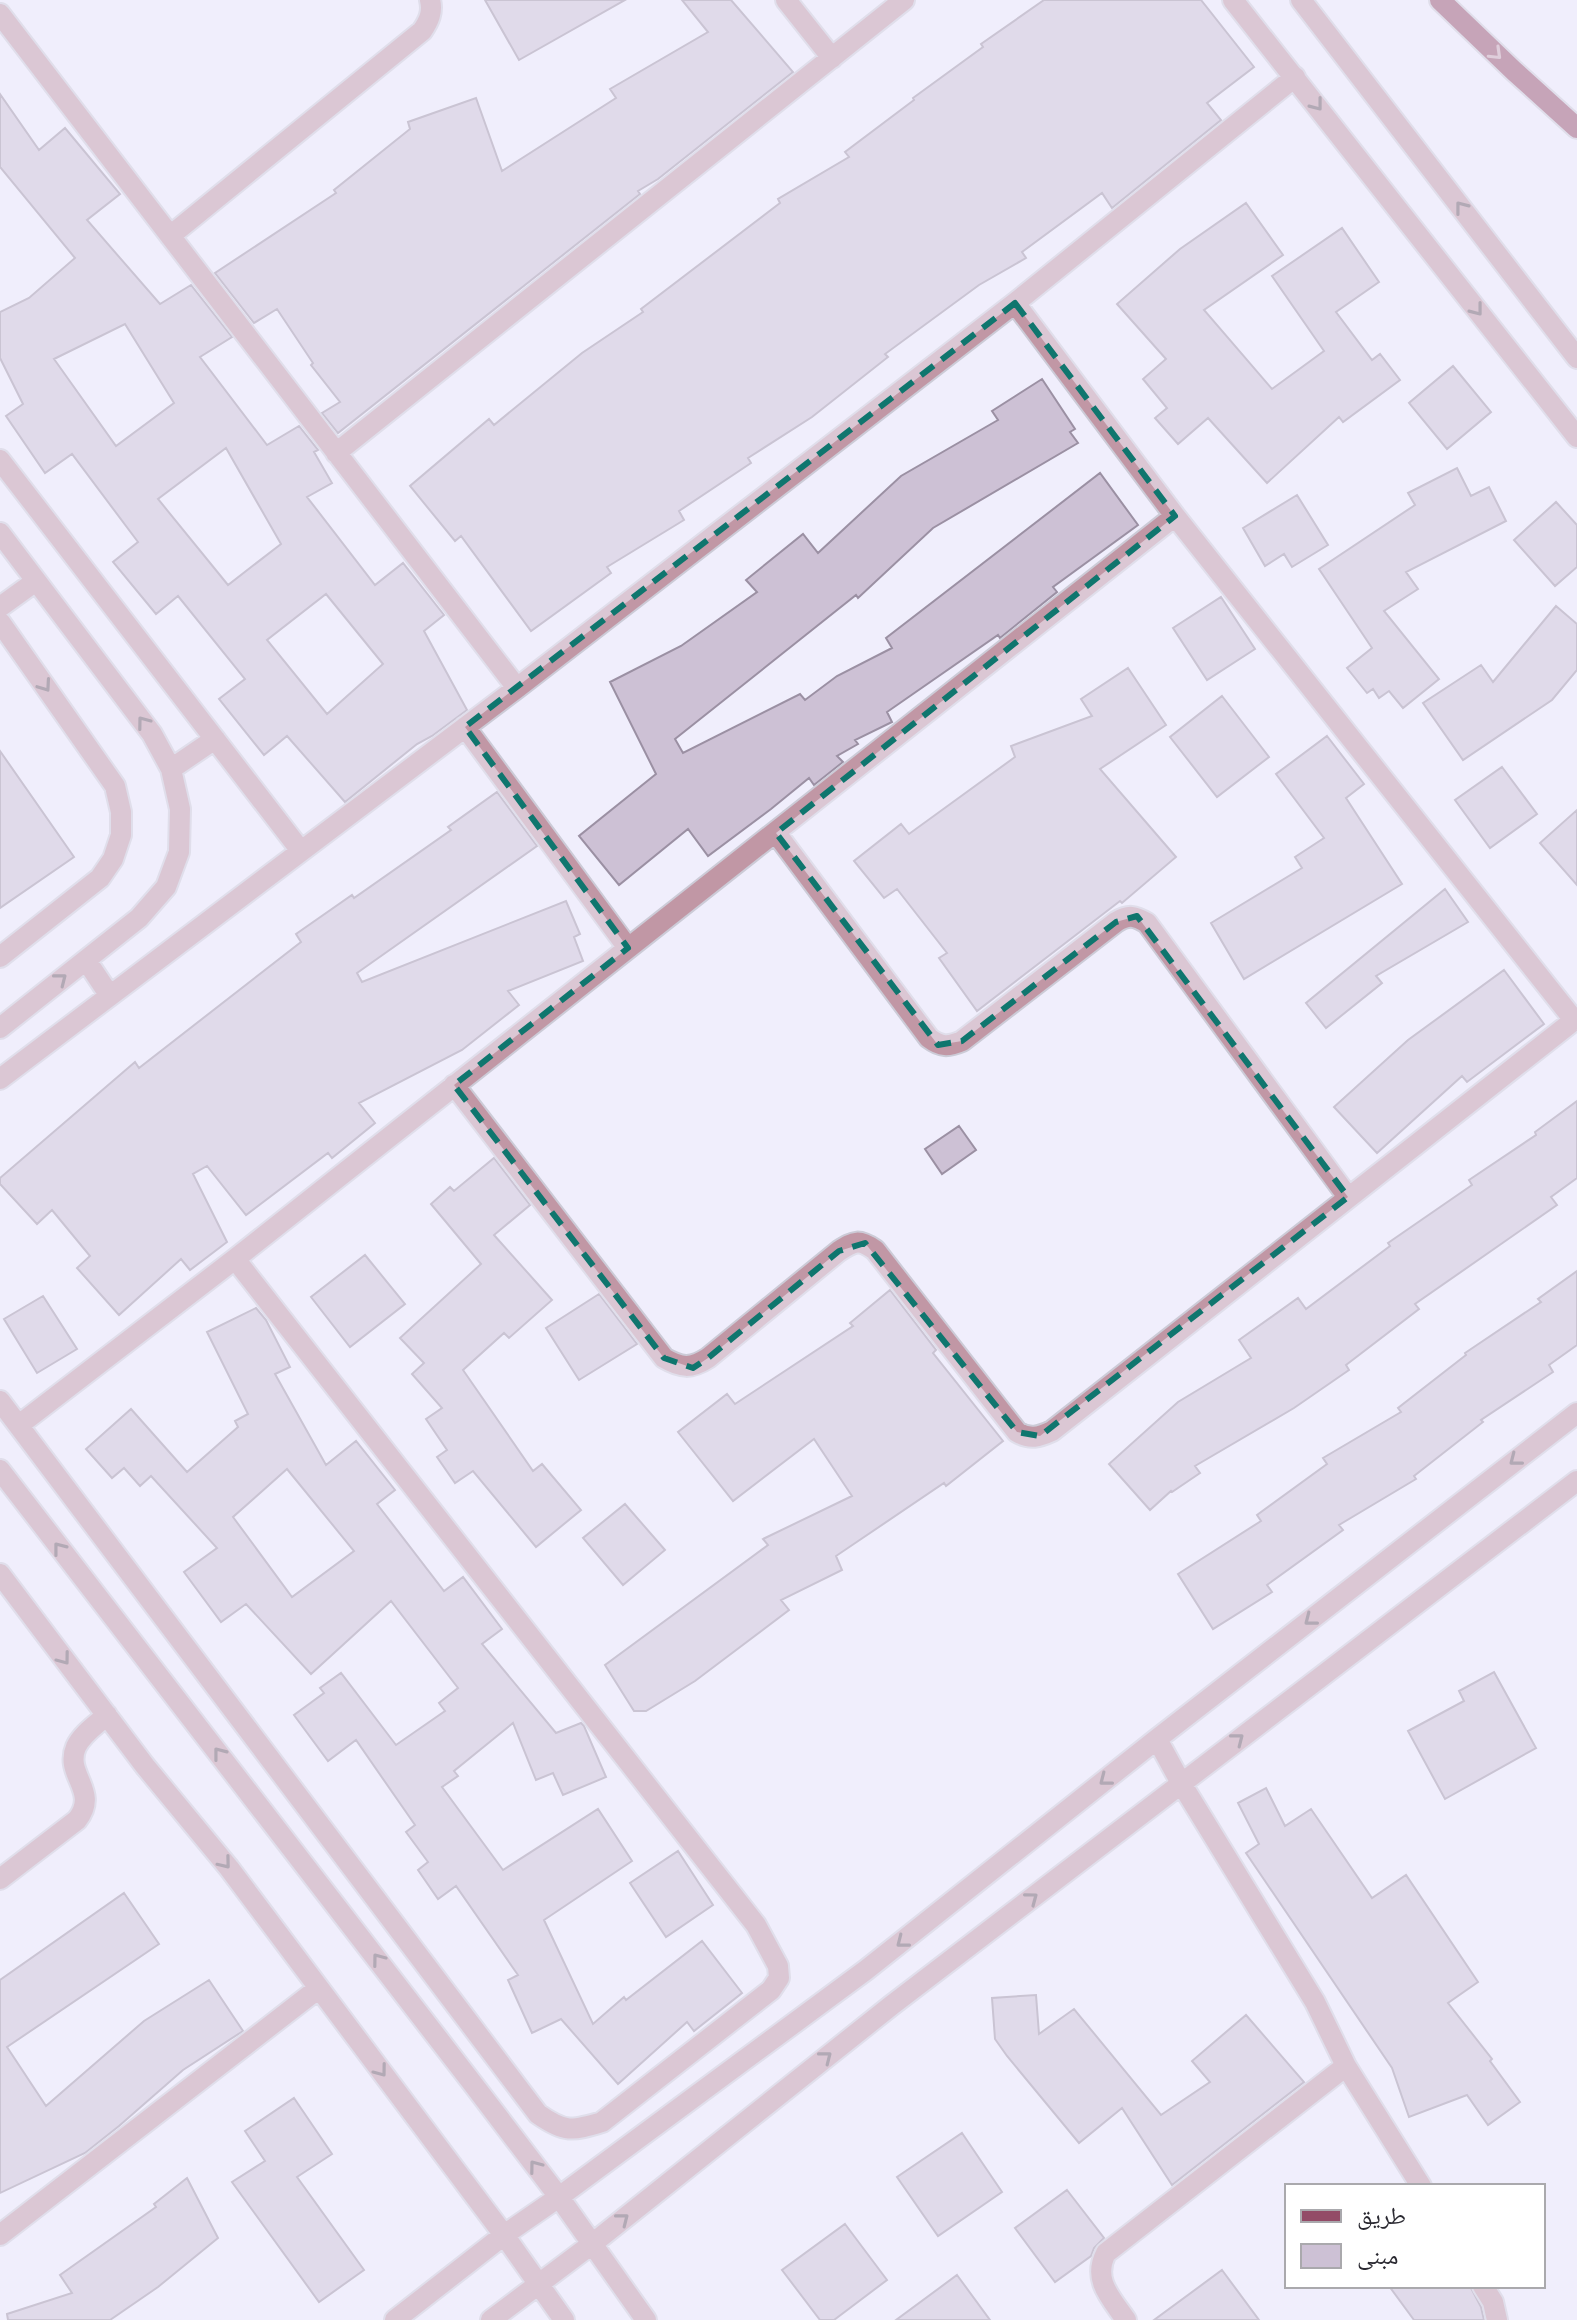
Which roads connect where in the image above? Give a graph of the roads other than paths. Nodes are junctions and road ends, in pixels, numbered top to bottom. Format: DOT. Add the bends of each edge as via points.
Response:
graph roads {
  1 [pos="430,0"];
  2 [pos="786,0"];
  3 [pos="904,0"];
  4 [pos="1233,0"];
  5 [pos="1301,0"];
  6 [pos="1440,0"];
  7 [pos="0,14"];
  8 [pos="832,58"];
  9 [pos="1295,77"];
  10 [pos="1577,128"];
  11 [pos="170,236"];
  12 [pos="1015,303"];
  13 [pos="1577,358"];
  14 [pos="1577,437"];
  15 [pos="336,453"];
  16 [pos="0,460"];
  17 [pos="1175,516"];
  18 [pos="0,533"];
  19 [pos="36,581"];
  20 [pos="0,607"];
  21 [pos="0,622"];
  22 [pos="517,688"];
  23 [pos="465,727"];
  24 [pos="215,739"];
  25 [pos="171,769"];
  26 [pos="776,833"];
  27 [pos="301,851"];
  28 [pos="628,948"];
  29 [pos="0,957"];
  30 [pos="86,960"];
  31 [pos="110,996"];
  32 [pos="1575,1019"];
  33 [pos="0,1028"];
  34 [pos="0,1079"];
  35 [pos="454,1085"];
  36 [pos="1348,1197"];
  37 [pos="235,1259"];
  38 [pos="0,1401"];
  39 [pos="1577,1413"];
  40 [pos="19,1425"];
  41 [pos="0,1470"];
  42 [pos="1577,1481"];
  43 [pos="0,1574"];
  44 [pos="107,1715"];
  45 [pos="1157,1739"];
  46 [pos="1181,1783"];
  47 [pos="0,1879"];
  48 [pos="319,1988"];
  49 [pos="686,2057"];
  50 [pos="501,2065"];
  51 [pos="1346,2066"];
  52 [pos="473,2084"];
  53 [pos="707,2087"];
  54 [pos="1420,2184"];
  55 [pos="559,2197"];
  56 [pos="0,2235"];
  57 [pos="504,2235"];
  58 [pos="592,2244"];
  59 [pos="539,2283"];
  60 [pos="1484,2288"];
  61 [pos="395,2320"];
  62 [pos="491,2320"];
  63 [pos="564,2320"];
  64 [pos="646,2320"];
  65 [pos="1126,2320"];
  66 [pos="1497,2320"];
  1 -- 11 [label="street" via="429,20 422,31"];
  2 -- 8 [label="street"];
  3 -- 8 [label="street"];
  4 -- 9 [label="street"];
  13 -- 5 [label="street, one-way"];
  6 -- 10 [label="main road, one-way"];
  7 -- 11 [label="street"];
  8 -- 15 [label="street"];
  9 -- 12 [label="street"];
  9 -- 14 [label="street, one-way"];
  11 -- 15 [label="street"];
  12 -- 17 [label="street"];
  12 -- 22 [label="street"];
  15 -- 22 [label="street"];
  16 -- 24 [label="street"];
  17 -- 26 [label="street"];
  17 -- 32 [label="street"];
  18 -- 19 [label="street"];
  19 -- 20 [label="street"];
  25 -- 19 [label="street, one-way" via="152,734"];
  21 -- 29 [label="street, one-way" via="115,786 121,812 121,835 100,878"];
  22 -- 23 [label="street"];
  23 -- 27 [label="street"];
  23 -- 28 [label="street"];
  24 -- 25 [label="street"];
  24 -- 27 [label="street"];
  25 -- 30 [label="street" via="180,809 179,852 166,887 139,918"];
  26 -- 28 [label="street"];
  26 -- 36 [label="street" via="938,1045 962,1041 1116,922 1137,916"];
  27 -- 31 [label="street"];
  28 -- 35 [label="street"];
  30 -- 31 [label="street"];
  33 -- 30 [label="street, one-way"];
  31 -- 34 [label="street"];
  32 -- 36 [label="street"];
  35 -- 36 [label="street" via="664,1358 693,1368 839,1251 853,1242 865,1243 1026,1438 1052,1431"];
  35 -- 37 [label="street"];
  37 -- 40 [label="street"];
  37 -- 49 [label="street" via="771,1950 779,1978 771,1990"];
  38 -- 40 [label="street"];
  39 -- 45 [label="street, one-way"];
  40 -- 50 [label="street"];
  52 -- 41 [label="street, one-way"];
  46 -- 42 [label="street, one-way"];
  43 -- 44 [label="street, one-way"];
  44 -- 47 [label="street" via="74,1750 85,1810"];
  44 -- 48 [label="street, one-way"];
  45 -- 46 [label="street"];
  45 -- 53 [label="street, one-way" via="866,1970"];
  46 -- 51 [label="street" via="1315,2002"];
  58 -- 46 [label="street, one-way"];
  48 -- 56 [label="street"];
  48 -- 57 [label="street, one-way"];
  49 -- 50 [label="street" via="602,2122 578,2129 555,2127 538,2114"];
  49 -- 53 [label="street"];
  50 -- 52 [label="street"];
  51 -- 54 [label="street"];
  51 -- 65 [label="street" via="1106,2253 1100,2276 1104,2290"];
  55 -- 52 [label="street, one-way"];
  53 -- 55 [label="street"];
  55 -- 57 [label="street"];
  55 -- 58 [label="street"];
  57 -- 59 [label="street"];
  57 -- 61 [label="street"];
  58 -- 59 [label="street"];
  58 -- 64 [label="street"];
  59 -- 62 [label="street"];
  59 -- 63 [label="street"];
  60 -- 66 [label="street"];
}
